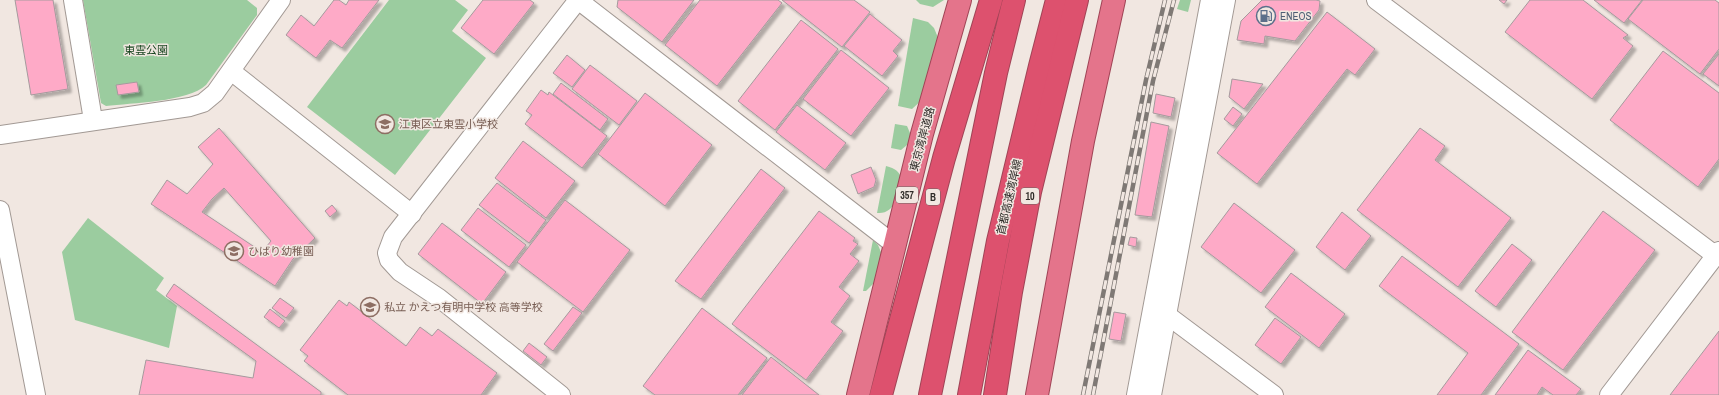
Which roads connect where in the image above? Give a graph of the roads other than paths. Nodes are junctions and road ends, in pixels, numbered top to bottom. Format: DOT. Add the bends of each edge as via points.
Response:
graph roads {
  1 [pos="73,0"];
  2 [pos="578,0"];
  3 [pos="960,0"];
  4 [pos="991,0"];
  5 [pos="1014,0"];
  6 [pos="1058,0"];
  7 [pos="1077,0"];
  8 [pos="1114,0"];
  9 [pos="1210,0"];
  10 [pos="1226,0"];
  11 [pos="1376,0"];
  12 [pos="274,3"];
  13 [pos="231,71"];
  14 [pos="93,120"];
  15 [pos="0,135"];
  16 [pos="0,210"];
  17 [pos="412,214"];
  18 [pos="963,232"];
  19 [pos="998,242"];
  20 [pos="895,245"];
  21 [pos="1717,253"];
  22 [pos="1166,315"];
  23 [pos="858,394"];
  24 [pos="36,395"];
  25 [pos="561,395"];
  26 [pos="881,395"];
  27 [pos="921,395"];
  28 [pos="930,395"];
  29 [pos="969,395"];
  30 [pos="976,395"];
  31 [pos="995,395"];
  32 [pos="1037,395"];
  33 [pos="1136,395"];
  34 [pos="1152,395"];
  35 [pos="1274,395"];
  36 [pos="1609,395"];
  1 -- 14 [label="street"];
  2 -- 17 [label="street"];
  2 -- 20 [label="street"];
  3 -- 20 [label="highway, 東京湾岸道路 / 357" via="922,134"];
  4 -- 26 [label="highway, B" via="944,158"];
  5 -- 18 [label="highway"];
  6 -- 19 [label="highway, 首都高速湾岸線"];
  7 -- 31 [label="highway, 10" via="1030,192"];
  8 -- 32 [label="highway" via="1083,141"];
  9 -- 33 [label="street"];
  10 -- 22 [label="street"];
  11 -- 21 [label="street"];
  12 -- 13 [label="street"];
  13 -- 14 [label="street" via="209,98 197,105"];
  13 -- 17 [label="street"];
  14 -- 15 [label="street"];
  16 -- 24 [label="street"];
  17 -- 25 [label="street" via="388,246 386,252 389,260 400,272 439,298"];
  18 -- 27 [label="highway" via="947,276"];
  18 -- 28 [label="highway"];
  19 -- 29 [label="highway, 首都高速湾岸線"];
  19 -- 30 [label="highway"];
  20 -- 23 [label="highway, 東京湾岸道路 / 357"];
  21 -- 36 [label="street"];
  22 -- 34 [label="street"];
  22 -- 35 [label="street"];
}
